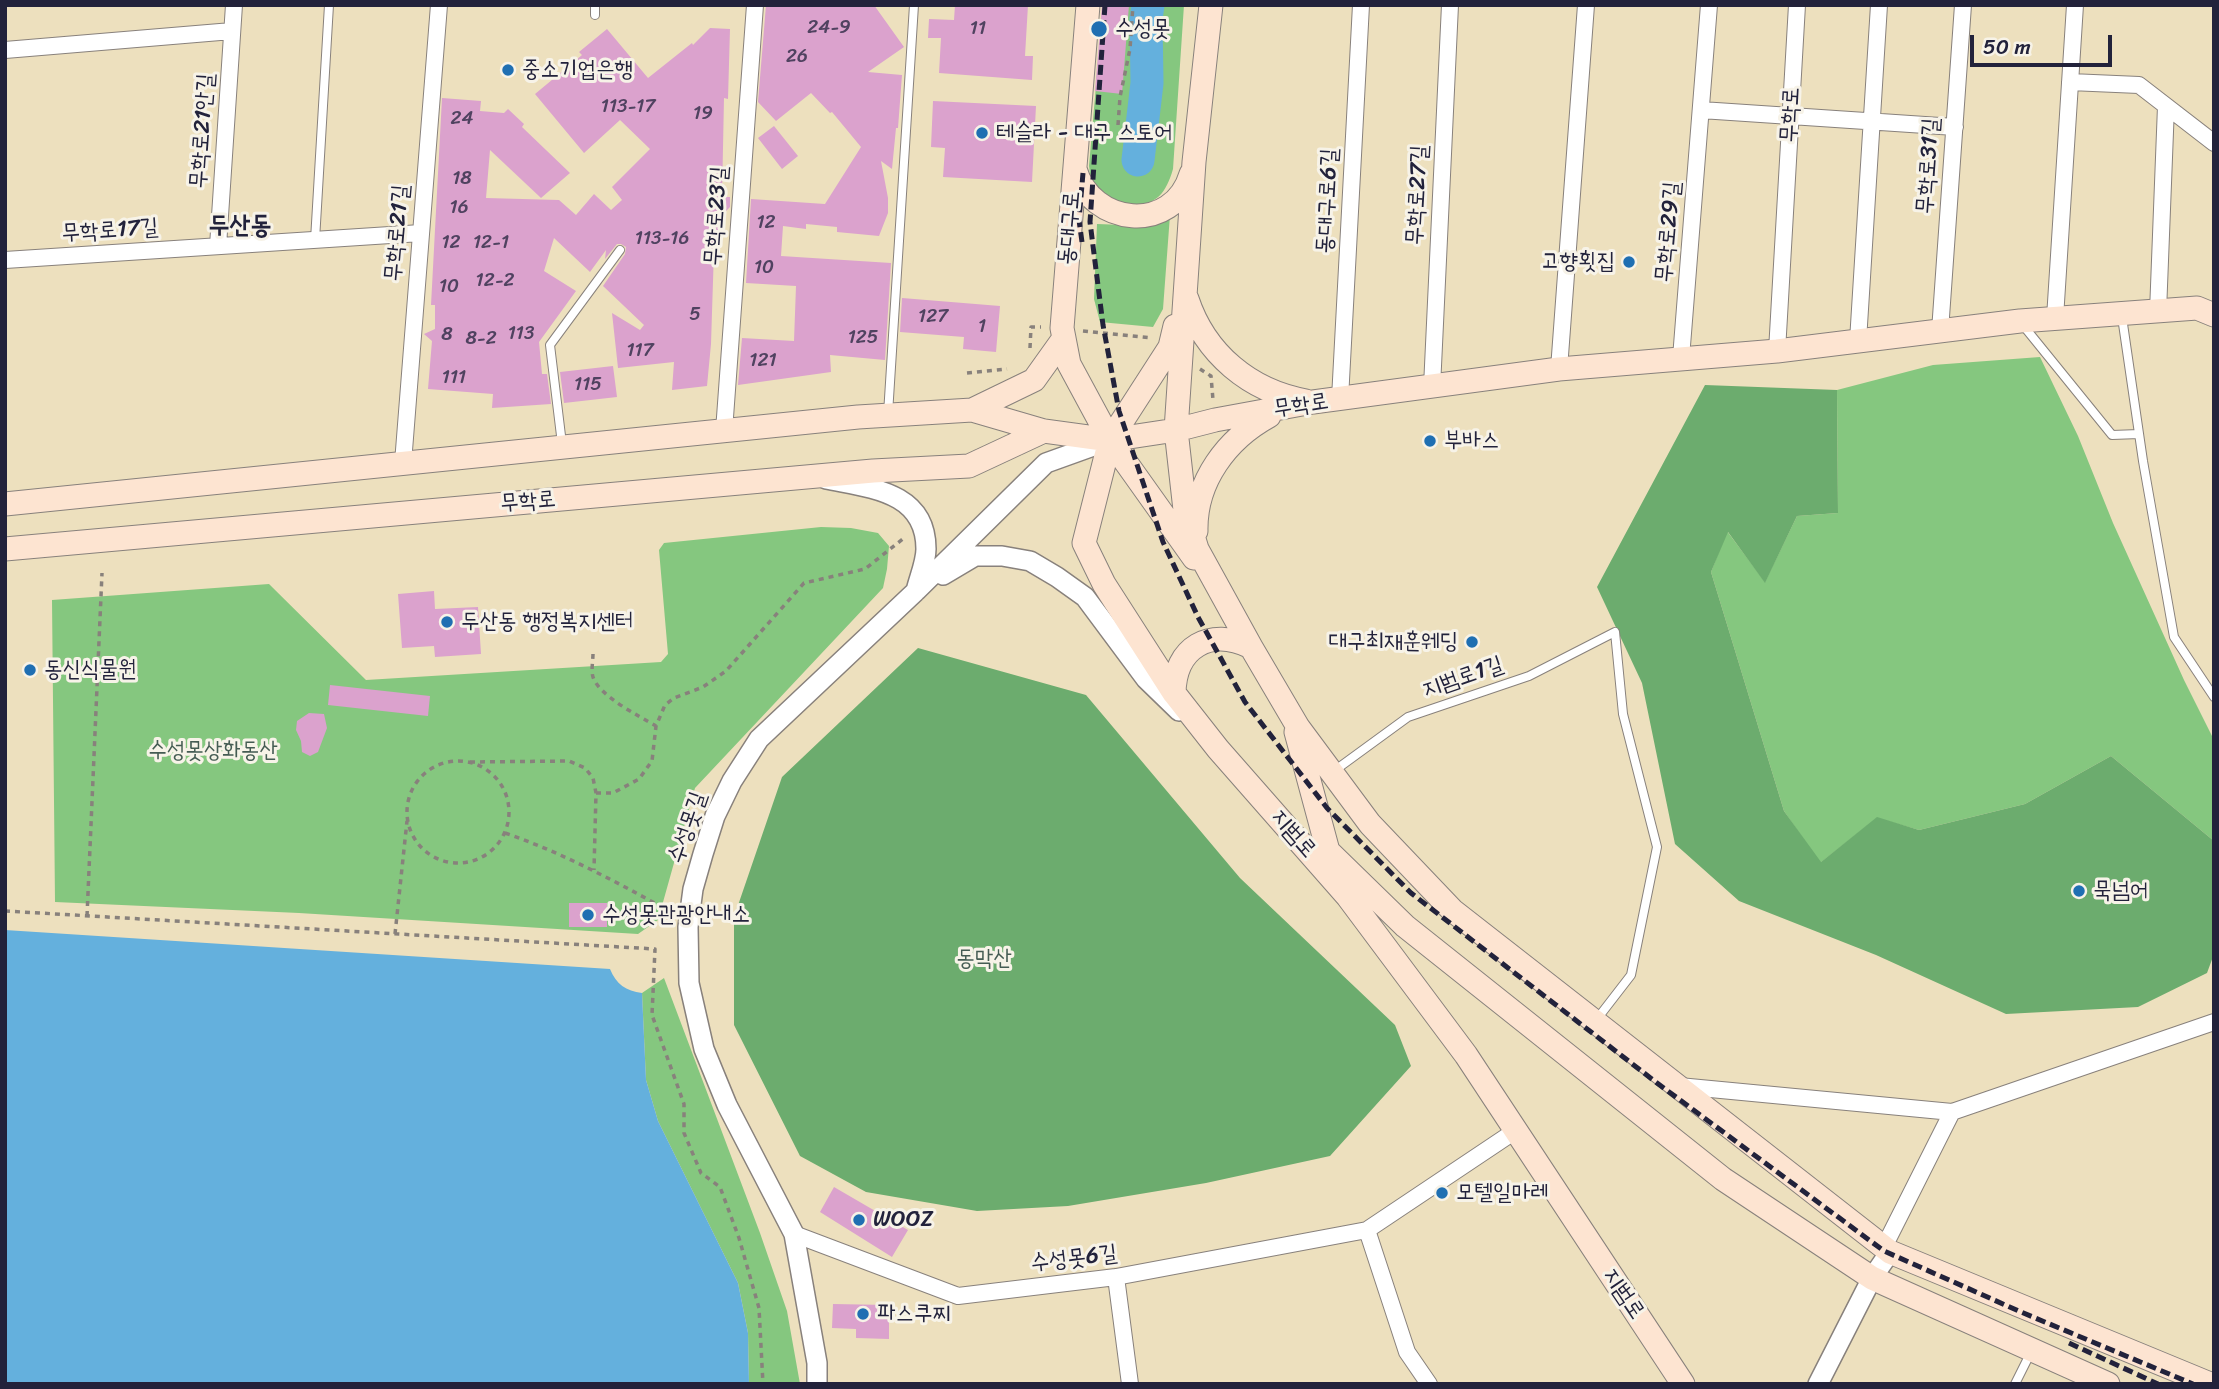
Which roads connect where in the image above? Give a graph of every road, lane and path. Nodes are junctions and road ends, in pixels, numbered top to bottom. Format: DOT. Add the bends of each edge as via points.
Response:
graph roads {
  1 [pos="234,5"];
  2 [pos="329,5"];
  3 [pos="439,5"];
  4 [pos="595,5"];
  5 [pos="755,5"];
  6 [pos="914,5"];
  7 [pos="1088,5"];
  8 [pos="1133,5"];
  9 [pos="1211,5"];
  10 [pos="1361,5"];
  11 [pos="1450,5"];
  12 [pos="1586,5"];
  13 [pos="1709,5"];
  14 [pos="1797,5"];
  15 [pos="1879,5"];
  16 [pos="1963,5"];
  17 [pos="2075,5"];
  18 [pos="595,15"];
  19 [pos="232,32"];
  20 [pos="5,50"];
  21 [pos="2070,82"];
  22 [pos="2166,106"];
  23 [pos="1701,110"];
  24 [pos="1791,116"];
  25 [pos="1872,121"];
  26 [pos="1118,125"];
  27 [pos="1955,127"];
  28 [pos="2214,144"];
  29 [pos="1194,162"];
  30 [pos="1075,169"];
  31 [pos="421,233"];
  32 [pos="315,240"];
  33 [pos="218,246"];
  34 [pos="620,250"];
  35 [pos="5,260"];
  36 [pos="1184,289"];
  37 [pos="2208,307"];
  38 [pos="2158,312"];
  39 [pos="2122,314"];
  40 [pos="2055,318"];
  41 [pos="2020,321"];
  42 [pos="1031,327"];
  43 [pos="1940,331"];
  44 [pos="1064,338"];
  45 [pos="1858,341"];
  46 [pos="1030,351"];
  47 [pos="1777,351"];
  48 [pos="1681,358"];
  49 [pos="1012,369"];
  50 [pos="1559,369"];
  51 [pos="967,373"];
  52 [pos="1432,387"];
  53 [pos="1340,399"];
  54 [pos="1313,402"];
  55 [pos="1281,408"];
  56 [pos="972,410"];
  57 [pos="888,415"];
  58 [pos="1176,430"];
  59 [pos="724,431"];
  60 [pos="1044,431"];
  61 [pos="2139,434"];
  62 [pos="1110,440"];
  63 [pos="563,447"];
  64 [pos="403,463"];
  65 [pos="813,476"];
  66 [pos="5,504"];
  67 [pos="904,538"];
  68 [pos="1197,548"];
  69 [pos="5,549"];
  70 [pos="102,573"];
  71 [pos="915,592"];
  72 [pos="1231,612"];
  73 [pos="1251,647"];
  74 [pos="593,654"];
  75 [pos="1174,693"];
  76 [pos="2214,697"];
  77 [pos="1292,717"];
  78 [pos="656,726"];
  79 [pos="1218,749"];
  80 [pos="460,762"];
  81 [pos="1332,772"];
  82 [pos="596,793"];
  83 [pos="407,817"];
  84 [pos="505,833"];
  85 [pos="594,870"];
  86 [pos="660,906"];
  87 [pos="5,911"];
  88 [pos="87,916"];
  89 [pos="395,934"];
  90 [pos="1595,1021"];
  91 [pos="2214,1022"];
  92 [pos="1677,1086"];
  93 [pos="1952,1112"];
  94 [pos="1515,1132"];
  95 [pos="1367,1230"];
  96 [pos="794,1234"];
  97 [pos="1887,1249"];
  98 [pos="1116,1278"];
  99 [pos="1872,1278"];
  100 [pos="2033,1350"];
  101 [pos="764,1384"];
  102 [pos="817,1384"];
  103 [pos="1130,1384"];
  104 [pos="1429,1384"];
  105 [pos="1683,1384"];
  106 [pos="1818,1384"];
  107 [pos="2015,1384"];
  108 [pos="2108,1384"];
  109 [pos="2210,1384"];
  1 -- 19 [label="street, 무학로21안길"];
  2 -- 32 [label="lane"];
  3 -- 31 [label="street, 무학로21길"];
  4 -- 18 [label="lane"];
  5 -- 59 [label="street, 무학로23길"];
  6 -- 57 [label="lane"];
  7 -- 30 [label="main road, 동대구로"];
  8 -- 26 [label="path"];
  9 -- 29 [label="main road"];
  10 -- 53 [label="street, 동대구로6길"];
  11 -- 52 [label="street, 무학로27길"];
  12 -- 50 [label="street"];
  13 -- 23 [label="street, 무학로29길"];
  14 -- 24 [label="street, 무학로"];
  15 -- 25 [label="street"];
  16 -- 27 [label="street, 무학로31길"];
  17 -- 21 [label="street"];
  19 -- 20 [label="street"];
  19 -- 33 [label="street, 무학로21안길"];
  21 -- 22 [label="street" via="2139,85"];
  21 -- 40 [label="street"];
  22 -- 28 [label="street"];
  22 -- 38 [label="street"];
  23 -- 24 [label="street"];
  23 -- 48 [label="street, 무학로29길"];
  24 -- 25 [label="street"];
  24 -- 47 [label="street, 무학로"];
  25 -- 27 [label="street"];
  25 -- 45 [label="street"];
  27 -- 43 [label="street, 무학로31길"];
  29 -- 30 [label="main road" via="1189,180 1174,200 1153,213 1136,216 1097,204 1080,184"];
  29 -- 36 [label="main road"];
  30 -- 44 [label="main road, 동대구로"];
  31 -- 32 [label="street"];
  31 -- 64 [label="street, 무학로21길"];
  32 -- 33 [label="street"];
  33 -- 35 [label="street, 무학로17길"];
  34 -- 63 [label="lane" via="550,345"];
  36 -- 54 [label="main road" via="1200,328 1226,362 1266,389"];
  36 -- 58 [label="main road"];
  36 -- 62 [label="main road, 지범로" via="1170,347"];
  37 -- 38 [label="main road, 무학로"];
  38 -- 39 [label="main road, 무학로"];
  39 -- 40 [label="main road, 무학로"];
  39 -- 61 [label="lane"];
  40 -- 41 [label="main road, 무학로"];
  41 -- 43 [label="main road, 무학로"];
  41 -- 61 [label="lane" via="2112,435"];
  42 -- 46 [label="path"];
  43 -- 45 [label="main road, 무학로"];
  44 -- 56 [label="main road" via="1034,380"];
  44 -- 62 [label="main road, 동대구로" via="1069,364"];
  45 -- 47 [label="main road, 무학로"];
  47 -- 48 [label="main road, 무학로"];
  48 -- 50 [label="main road, 무학로"];
  49 -- 51 [label="path"];
  50 -- 52 [label="main road, 무학로"];
  52 -- 53 [label="main road, 무학로"];
  53 -- 54 [label="main road, 무학로"];
  54 -- 55 [label="main road, 무학로"];
  55 -- 58 [label="main road, 무학로"];
  55 -- 68 [label="main road" via="1247,428 1219,457 1200,501"];
  56 -- 57 [label="main road, 무학로"];
  56 -- 60 [label="main road, 무학로"];
  57 -- 59 [label="main road, 무학로"];
  58 -- 62 [label="main road, 무학로"];
  58 -- 68 [label="main road" via="1185,510"];
  59 -- 63 [label="main road, 무학로"];
  60 -- 62 [label="main road, 무학로"];
  60 -- 65 [label="main road, 무학로" via="969,466"];
  61 -- 76 [label="lane" via="2174,637"];
  62 -- 71 [label="street, 수성못길" via="1046,463"];
  62 -- 72 [label="main road"];
  62 -- 75 [label="main road, 지범로" via="1084,543"];
  63 -- 64 [label="main road, 무학로"];
  64 -- 66 [label="main road, 무학로"];
  65 -- 69 [label="main road, 무학로"];
  65 -- 71 [label="street" via="887,492 909,505 921,524 926,550"];
  67 -- 78 [label="path" via="865,569 804,583 726,671 665,705"];
  68 -- 72 [label="main road"];
  70 -- 88 [label="path"];
  71 -- 79 [label="street" via="975,556 1030,561 1085,597 1146,679"];
  71 -- 96 [label="street, 수성못길" via="759,739 715,816 693,889 688,927 690,983 704,1049 727,1105"];
  72 -- 73 [label="main road"];
  73 -- 75 [label="main road" via="1224,638 1197,645 1179,666"];
  73 -- 77 [label="main road"];
  74 -- 78 [label="path" via="592,676 600,686"];
  75 -- 79 [label="main road, 지범로"];
  77 -- 81 [label="main road"];
  77 -- 99 [label="main road" via="1328,850 1405,926 1723,1179"];
  78 -- 82 [label="path" via="652,761 639,779 613,793"];
  79 -- 94 [label="main road, 지범로" via="1348,897 1466,1055"];
  80 -- 82 [label="path" via="569,761 585,768"];
  80 -- 83 [label="path" via="437,766 418,781"];
  80 -- 84 [label="path" via="483,769 501,786 509,809"];
  81 -- 90 [label="main road" via="1370,824 1452,909"];
  81 -- 90 [label="lane, 지범로1길" via="1408,717 1529,676 1615,632 1623,714 1657,847 1631,975"];
  82 -- 85 [label="path"];
  83 -- 84 [label="path" via="422,849 447,862 481,858"];
  83 -- 89 [label="path"];
  84 -- 85 [label="path"];
  85 -- 86 [label="path"];
  87 -- 88 [label="path"];
  88 -- 89 [label="path"];
  89 -- 101 [label="path" via="655,949 652,1015 684,1104 684,1133 701,1173 720,1187 738,1238 759,1308"];
  90 -- 92 [label="main road"];
  91 -- 93 [label="street"];
  92 -- 93 [label="street"];
  92 -- 97 [label="main road"];
  93 -- 97 [label="street"];
  94 -- 95 [label="street, 수성못6길"];
  94 -- 105 [label="main road, 지범로"];
  95 -- 98 [label="street, 수성못6길"];
  95 -- 104 [label="street" via="1407,1352"];
  96 -- 98 [label="street, 수성못6길" via="958,1296"];
  96 -- 102 [label="street, 수성못길"];
  97 -- 99 [label="street"];
  97 -- 109 [label="main road"];
  98 -- 103 [label="street"];
  99 -- 100 [label="main road"];
  99 -- 106 [label="street"];
  100 -- 107 [label="lane"];
  100 -- 108 [label="main road"];
}
